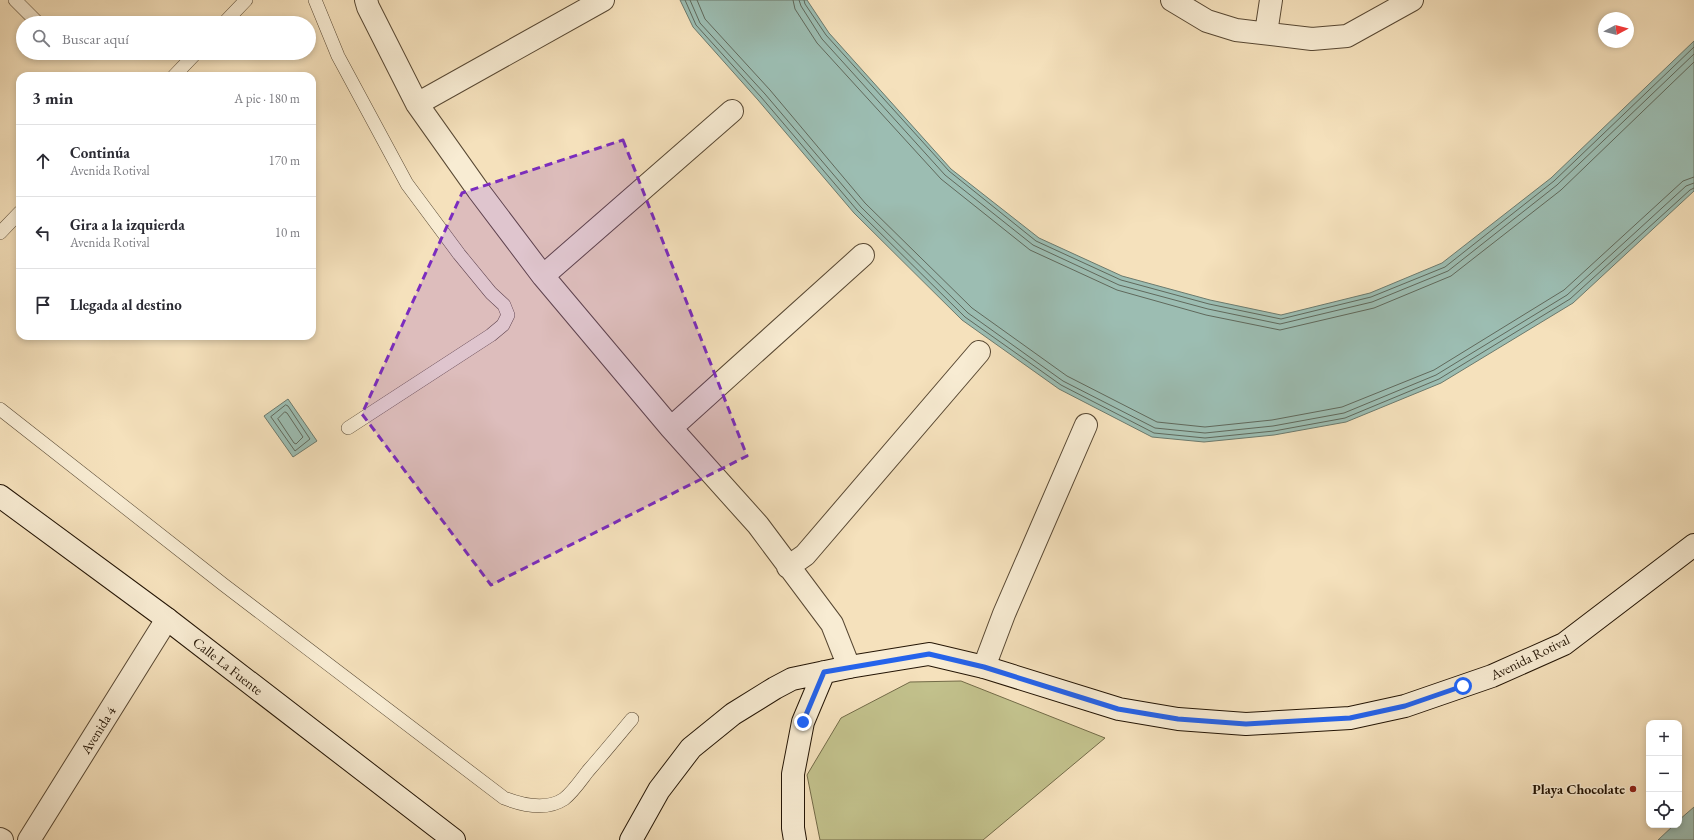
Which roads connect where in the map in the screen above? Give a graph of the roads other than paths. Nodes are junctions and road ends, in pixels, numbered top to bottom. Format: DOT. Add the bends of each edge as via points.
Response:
graph roads {
  1 [pos="15,0"];
  2 [pos="246,0"];
  3 [pos="315,0"];
  4 [pos="366,0"];
  5 [pos="603,0"];
  6 [pos="1173,0"];
  7 [pos="1271,0"];
  8 [pos="1412,0"];
  9 [pos="31,16"];
  10 [pos="231,16"];
  11 [pos="1266,33"];
  12 [pos="189,60"];
  13 [pos="178,72"];
  14 [pos="417,104"];
  15 [pos="732,111"];
  16 [pos="16,216"];
  17 [pos="0,233"];
  18 [pos="863,256"];
  19 [pos="543,276"];
  20 [pos="979,352"];
  21 [pos="0,409"];
  22 [pos="1086,425"];
  23 [pos="348,428"];
  24 [pos="671,428"];
  25 [pos="0,496"];
  26 [pos="1694,545"];
  27 [pos="788,567"];
  28 [pos="167,619"];
  29 [pos="849,667"];
  30 [pos="984,667"];
  31 [pos="824,672"];
  32 [pos="632,719"];
  33 [pos="29,840"];
  34 [pos="454,840"];
  35 [pos="631,840"];
  36 [pos="796,840"];
  1 -- 9 [label="lane"];
  2 -- 10 [label="lane"];
  3 -- 23 [label="lane" via="338,56 407,184 459,254 504,305 508,315 503,325 491,335"];
  4 -- 14 [label="street"];
  5 -- 14 [label="street"];
  6 -- 11 [label="street" via="1207,22 1236,30"];
  7 -- 11 [label="street"];
  8 -- 11 [label="street" via="1347,36 1312,39"];
  12 -- 13 [label="lane"];
  14 -- 19 [label="street"];
  15 -- 19 [label="street"];
  16 -- 17 [label="lane"];
  18 -- 24 [label="street"];
  19 -- 24 [label="street"];
  20 -- 27 [label="street" via="805,555"];
  21 -- 32 [label="lane" via="224,585 504,798 520,805 534,806 563,799"];
  22 -- 30 [label="street" via="1004,614"];
  24 -- 27 [label="street" via="758,525"];
  25 -- 28 [label="street, Calle La Fuente"];
  26 -- 30 [label="street, Avenida Rotival" via="1564,644 1492,676 1405,706 1350,718 1246,724 1178,719 1118,709"];
  27 -- 29 [label="street" via="832,624"];
  28 -- 33 [label="street, Avenida 4"];
  28 -- 34 [label="street, Calle La Fuente"];
  29 -- 30 [label="street, Avenida Rotival" via="929,654"];
  29 -- 31 [label="street, Avenida Rotival"];
  31 -- 35 [label="street, Avenida Rotival" via="792,679 775,688 733,714 691,748 659,790"];
  31 -- 36 [label="street" via="803,722 793,774 793,828"];
}
